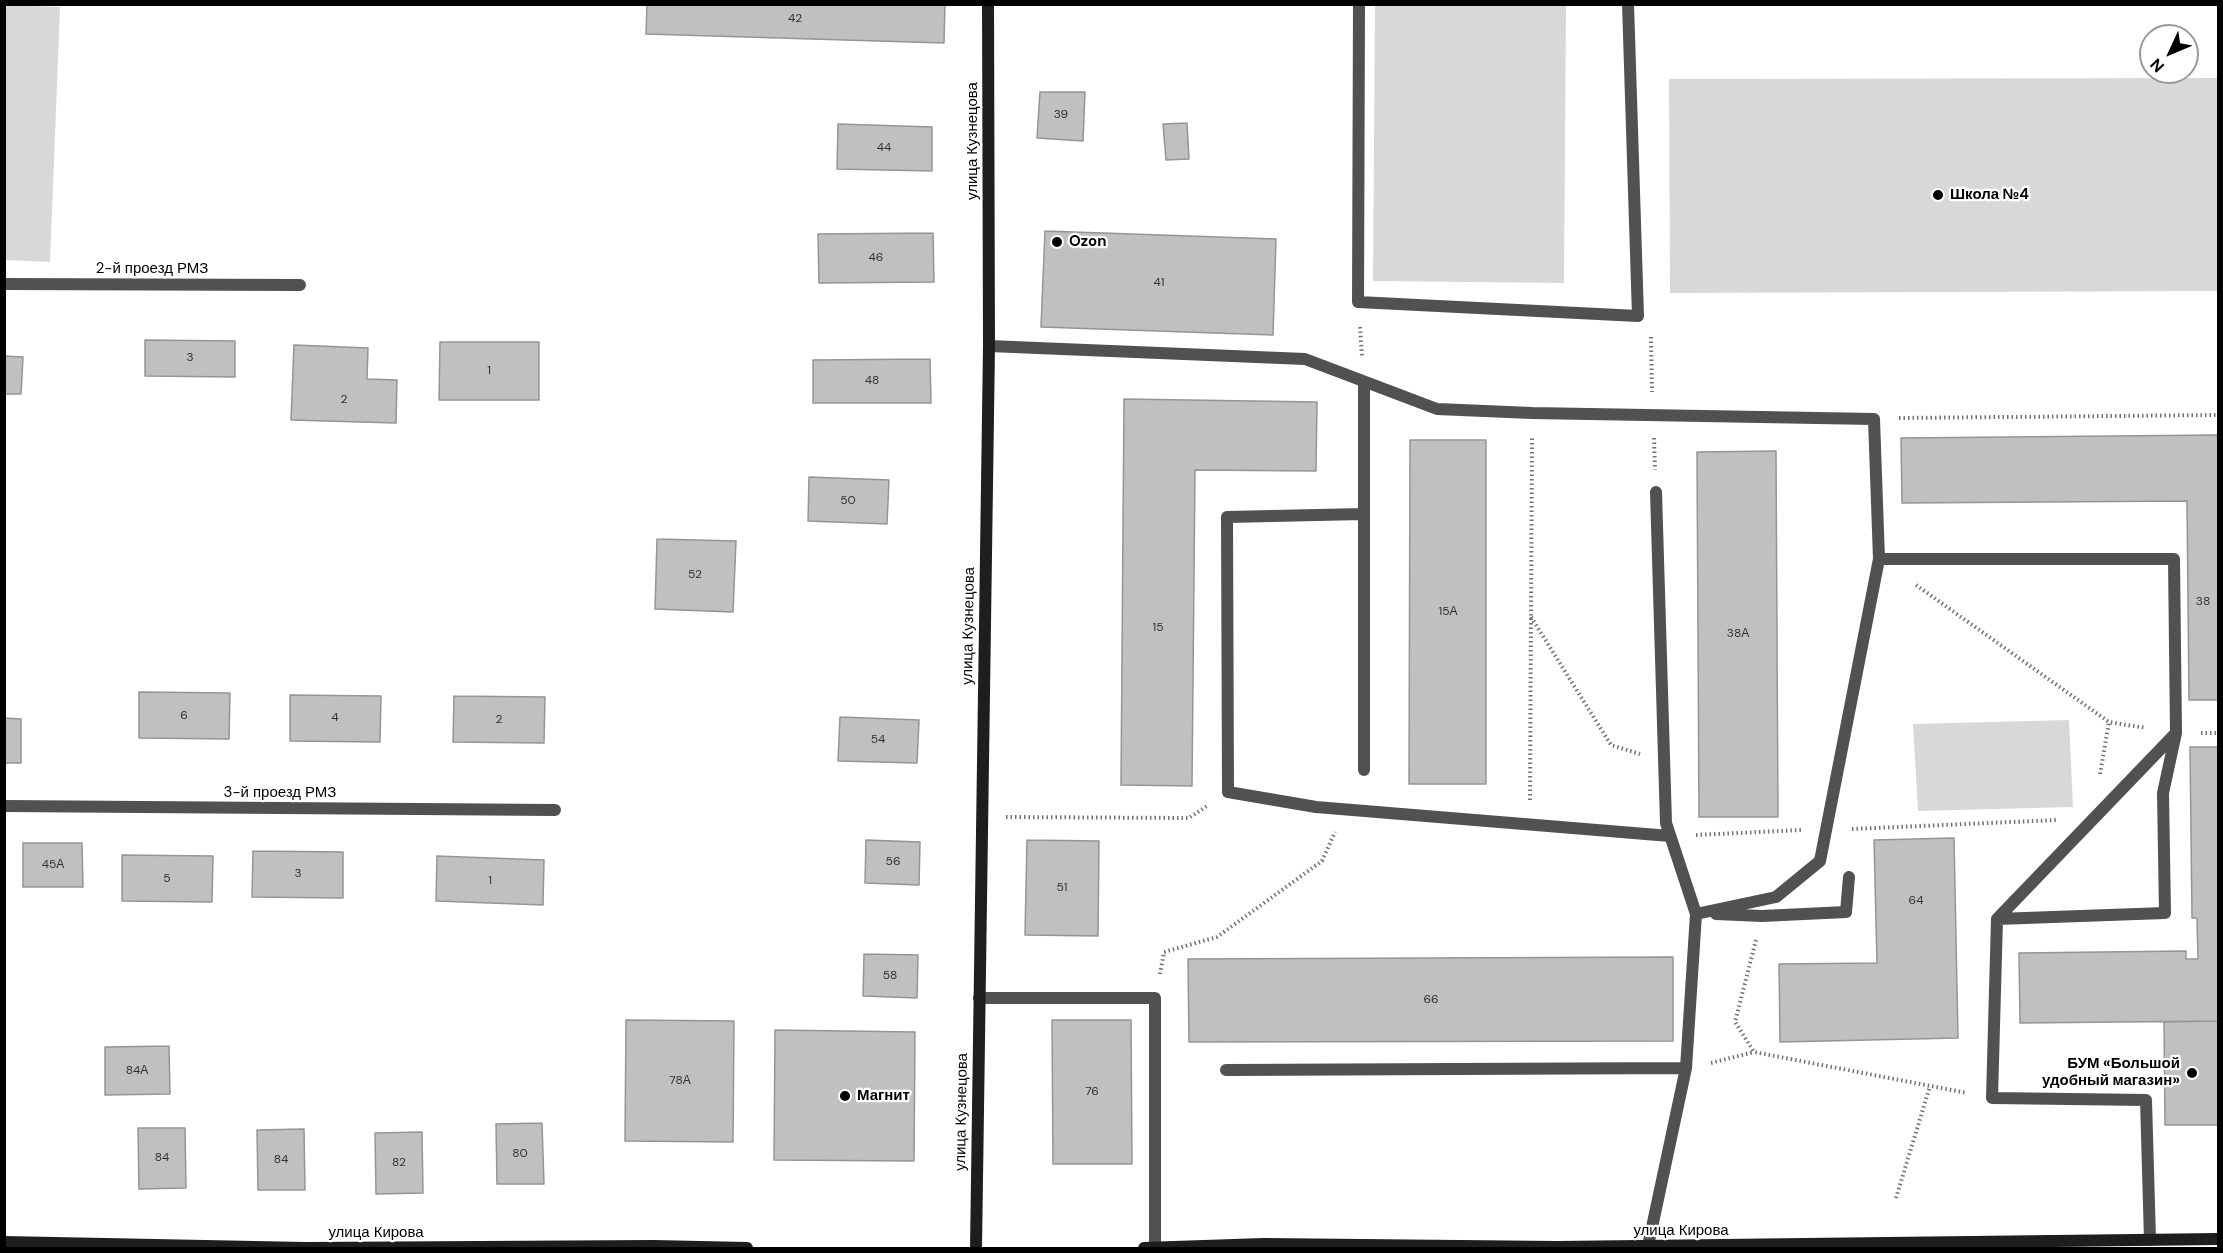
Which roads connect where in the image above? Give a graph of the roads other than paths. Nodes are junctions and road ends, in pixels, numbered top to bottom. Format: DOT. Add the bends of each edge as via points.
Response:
graph roads {
  1 [pos="988,4"];
  2 [pos="1359,4"];
  3 [pos="1628,4"];
  4 [pos="4,284"];
  5 [pos="300,285"];
  6 [pos="989,346"];
  7 [pos="1364,382"];
  8 [pos="1656,492"];
  9 [pos="1364,514"];
  10 [pos="1879,559"];
  11 [pos="2176,733"];
  12 [pos="1364,770"];
  13 [pos="4,806"];
  14 [pos="555,810"];
  15 [pos="1670,836"];
  16 [pos="1849,877"];
  17 [pos="1696,914"];
  18 [pos="1997,918"];
  19 [pos="979,998"];
  20 [pos="1686,1068"];
  21 [pos="1226,1070"];
  22 [pos="2218,1239"];
  23 [pos="2150,1240"];
  24 [pos="4,1242"];
  25 [pos="2098,1244"];
  26 [pos="1648,1246"];
  27 [pos="654,1247"];
  28 [pos="1769,1247"];
  29 [pos="305,1248"];
  30 [pos="747,1248"];
  31 [pos="976,1248"];
  32 [pos="1144,1248"];
  33 [pos="1155,1248"];
  34 [pos="1557,1248"];
  1 -- 6 [label="main road, улица Кузнецова"];
  2 -- 3 [label="street" via="1358,302 1638,316"];
  4 -- 5 [label="street, 2-й проезд РМЗ"];
  6 -- 7 [label="street" via="1305,359"];
  6 -- 19 [label="main road, улица Кузнецова"];
  7 -- 9 [label="street"];
  7 -- 10 [label="street" via="1437,409 1874,419"];
  8 -- 15 [label="street" via="1666,823"];
  9 -- 12 [label="street"];
  9 -- 15 [label="street" via="1227,517 1228,792 1343,810"];
  10 -- 11 [label="street" via="2174,559"];
  10 -- 17 [label="street" via="1820,861 1776,897"];
  11 -- 18 [label="street"];
  11 -- 18 [label="street" via="2163,793 2165,913"];
  13 -- 14 [label="street, 3-й проезд РМЗ"];
  15 -- 17 [label="street"];
  16 -- 17 [label="street" via="1845,912"];
  17 -- 20 [label="street"];
  18 -- 23 [label="street" via="1992,1098 2146,1100"];
  19 -- 31 [label="main road, улица Кузнецова"];
  19 -- 33 [label="street" via="1155,998"];
  20 -- 21 [label="street"];
  20 -- 26 [label="street"];
  22 -- 23 [label="main road, улица Кирова"];
  23 -- 25 [label="main road, улица Кирова"];
  24 -- 29 [label="main road, улица Кирова"];
  25 -- 28 [label="main road, улица Кирова"];
  26 -- 28 [label="main road, улица Кирова"];
  26 -- 34 [label="main road, улица Кирова"];
  27 -- 29 [label="main road, улица Кирова"];
  27 -- 30 [label="main road, улица Кирова"];
  32 -- 33 [label="main road, улица Кирова"];
  33 -- 34 [label="main road, улица Кирова" via="1264,1244"];
}
